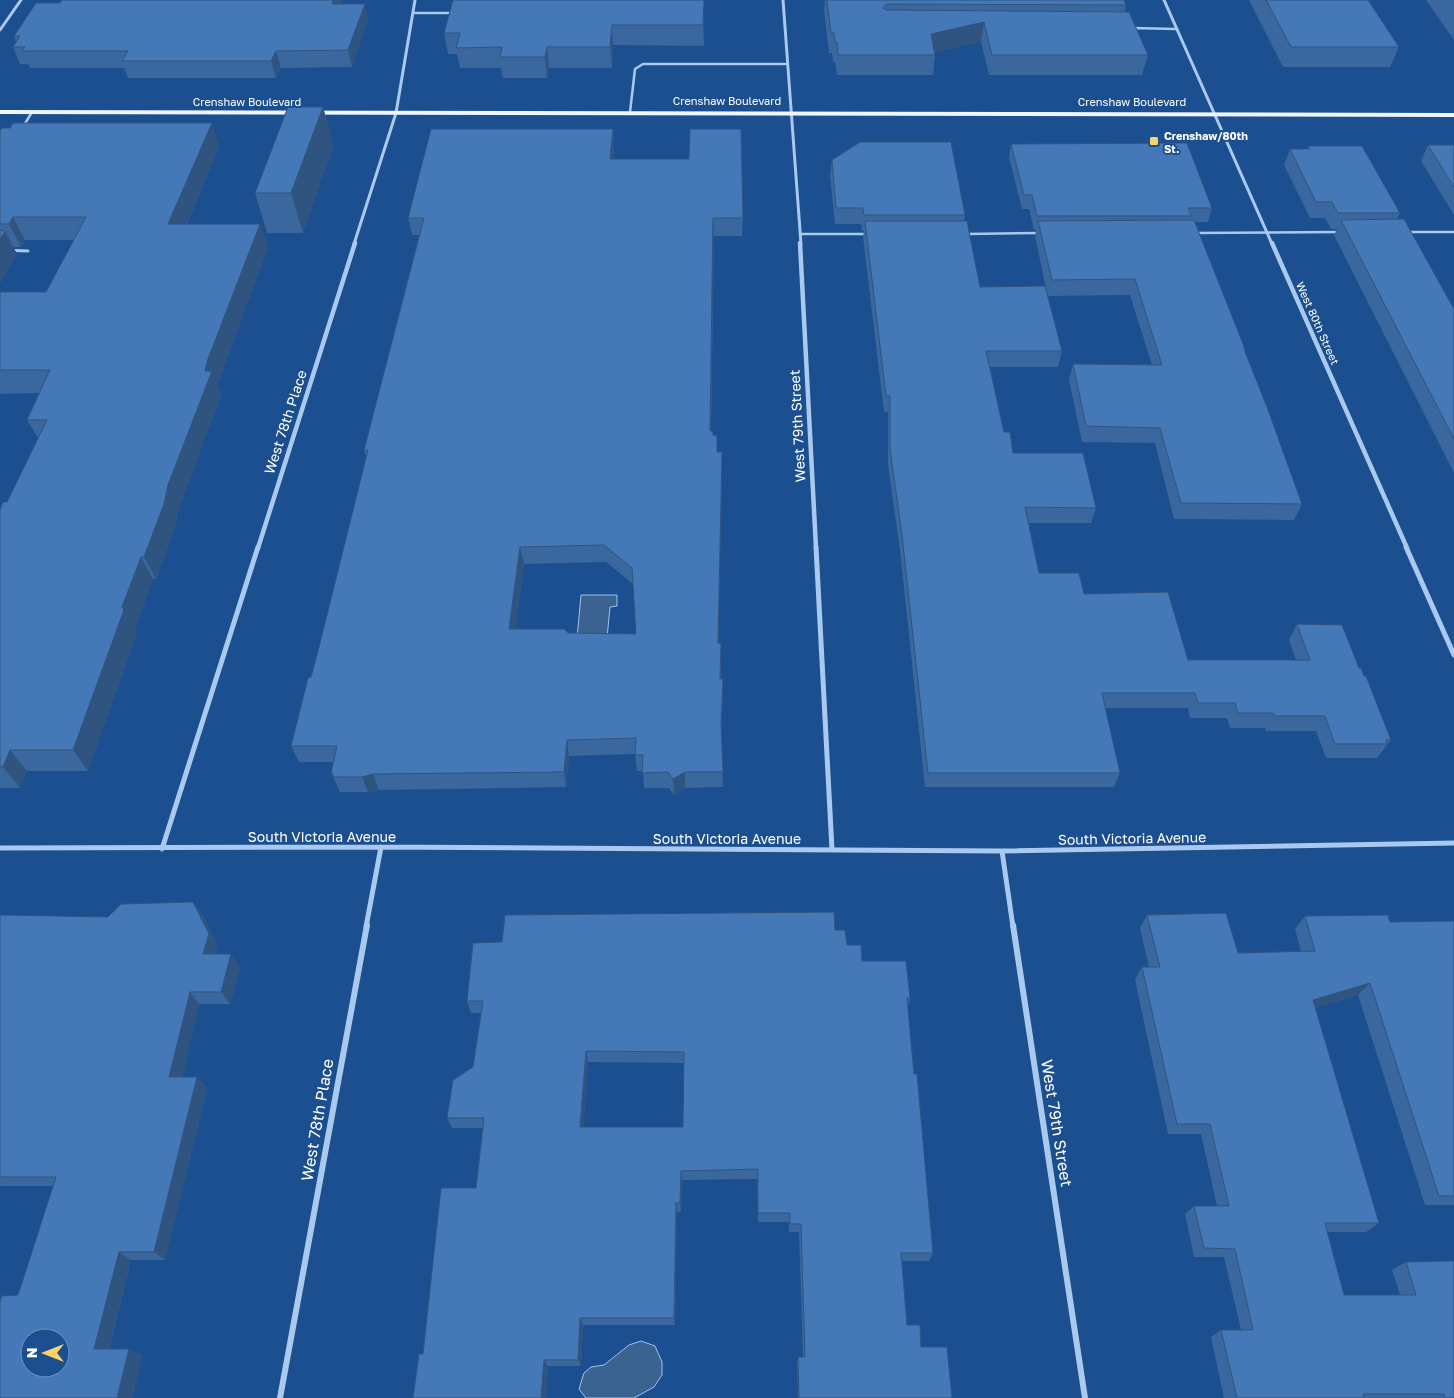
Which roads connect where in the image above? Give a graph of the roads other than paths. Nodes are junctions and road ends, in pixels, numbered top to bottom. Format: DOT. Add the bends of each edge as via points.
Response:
graph roads {
  1 [pos="21,0"];
  2 [pos="415,0"];
  3 [pos="783,0"];
  4 [pos="1164,0"];
  5 [pos="413,13"];
  6 [pos="462,13"];
  7 [pos="1128,28"];
  8 [pos="1177,29"];
  9 [pos="0,30"];
  10 [pos="787,64"];
  11 [pos="0,112"];
  12 [pos="32,112"];
  13 [pos="630,112"];
  14 [pos="791,112"];
  15 [pos="396,113"];
  16 [pos="1214,113"];
  17 [pos="1454,114"];
  18 [pos="23,128"];
  19 [pos="1268,232"];
  20 [pos="1346,232"];
  21 [pos="1405,232"];
  22 [pos="1454,232"];
  23 [pos="1049,233"];
  24 [pos="1188,233"];
  25 [pos="800,234"];
  26 [pos="870,234"];
  27 [pos="959,234"];
  28 [pos="0,250"];
  29 [pos="28,251"];
  30 [pos="1454,654"];
  31 [pos="1454,843"];
  32 [pos="382,847"];
  33 [pos="0,848"];
  34 [pos="162,848"];
  35 [pos="832,850"];
  36 [pos="1002,851"];
  37 [pos="280,1398"];
  38 [pos="1085,1398"];
  1 -- 9 [label="street"];
  2 -- 5 [label="street, West 78th Place"];
  3 -- 10 [label="street, West 79th Street"];
  4 -- 8 [label="street, West 80th Street"];
  5 -- 6 [label="lane"];
  5 -- 15 [label="street, West 78th Place"];
  7 -- 8 [label="lane"];
  8 -- 16 [label="street, West 80th Street"];
  10 -- 13 [label="lane" via="643,64 635,69"];
  10 -- 14 [label="street, West 79th Street"];
  11 -- 12 [label="main road, Crenshaw Boulevard"];
  12 -- 15 [label="main road, Crenshaw Boulevard"];
  12 -- 18 [label="lane"];
  13 -- 14 [label="main road, Crenshaw Boulevard"];
  13 -- 15 [label="main road, Crenshaw Boulevard"];
  14 -- 16 [label="main road, Crenshaw Boulevard"];
  14 -- 25 [label="street, West 79th Street"];
  15 -- 34 [label="street, West 78th Place"];
  16 -- 17 [label="main road, Crenshaw Boulevard"];
  16 -- 19 [label="street, West 80th Street"];
  19 -- 20 [label="lane"];
  19 -- 24 [label="lane"];
  19 -- 30 [label="street, West 80th Street"];
  21 -- 22 [label="lane"];
  23 -- 27 [label="lane"];
  25 -- 26 [label="lane"];
  25 -- 35 [label="street, West 79th Street"];
  28 -- 29 [label="lane"];
  31 -- 36 [label="street, South Victoria Avenue"];
  32 -- 34 [label="street, South Victoria Avenue"];
  32 -- 35 [label="street, South Victoria Avenue"];
  32 -- 37 [label="street, West 78th Place"];
  33 -- 34 [label="street, South Victoria Avenue"];
  35 -- 36 [label="street, South Victoria Avenue"];
  36 -- 38 [label="street, West 79th Street"];
}
